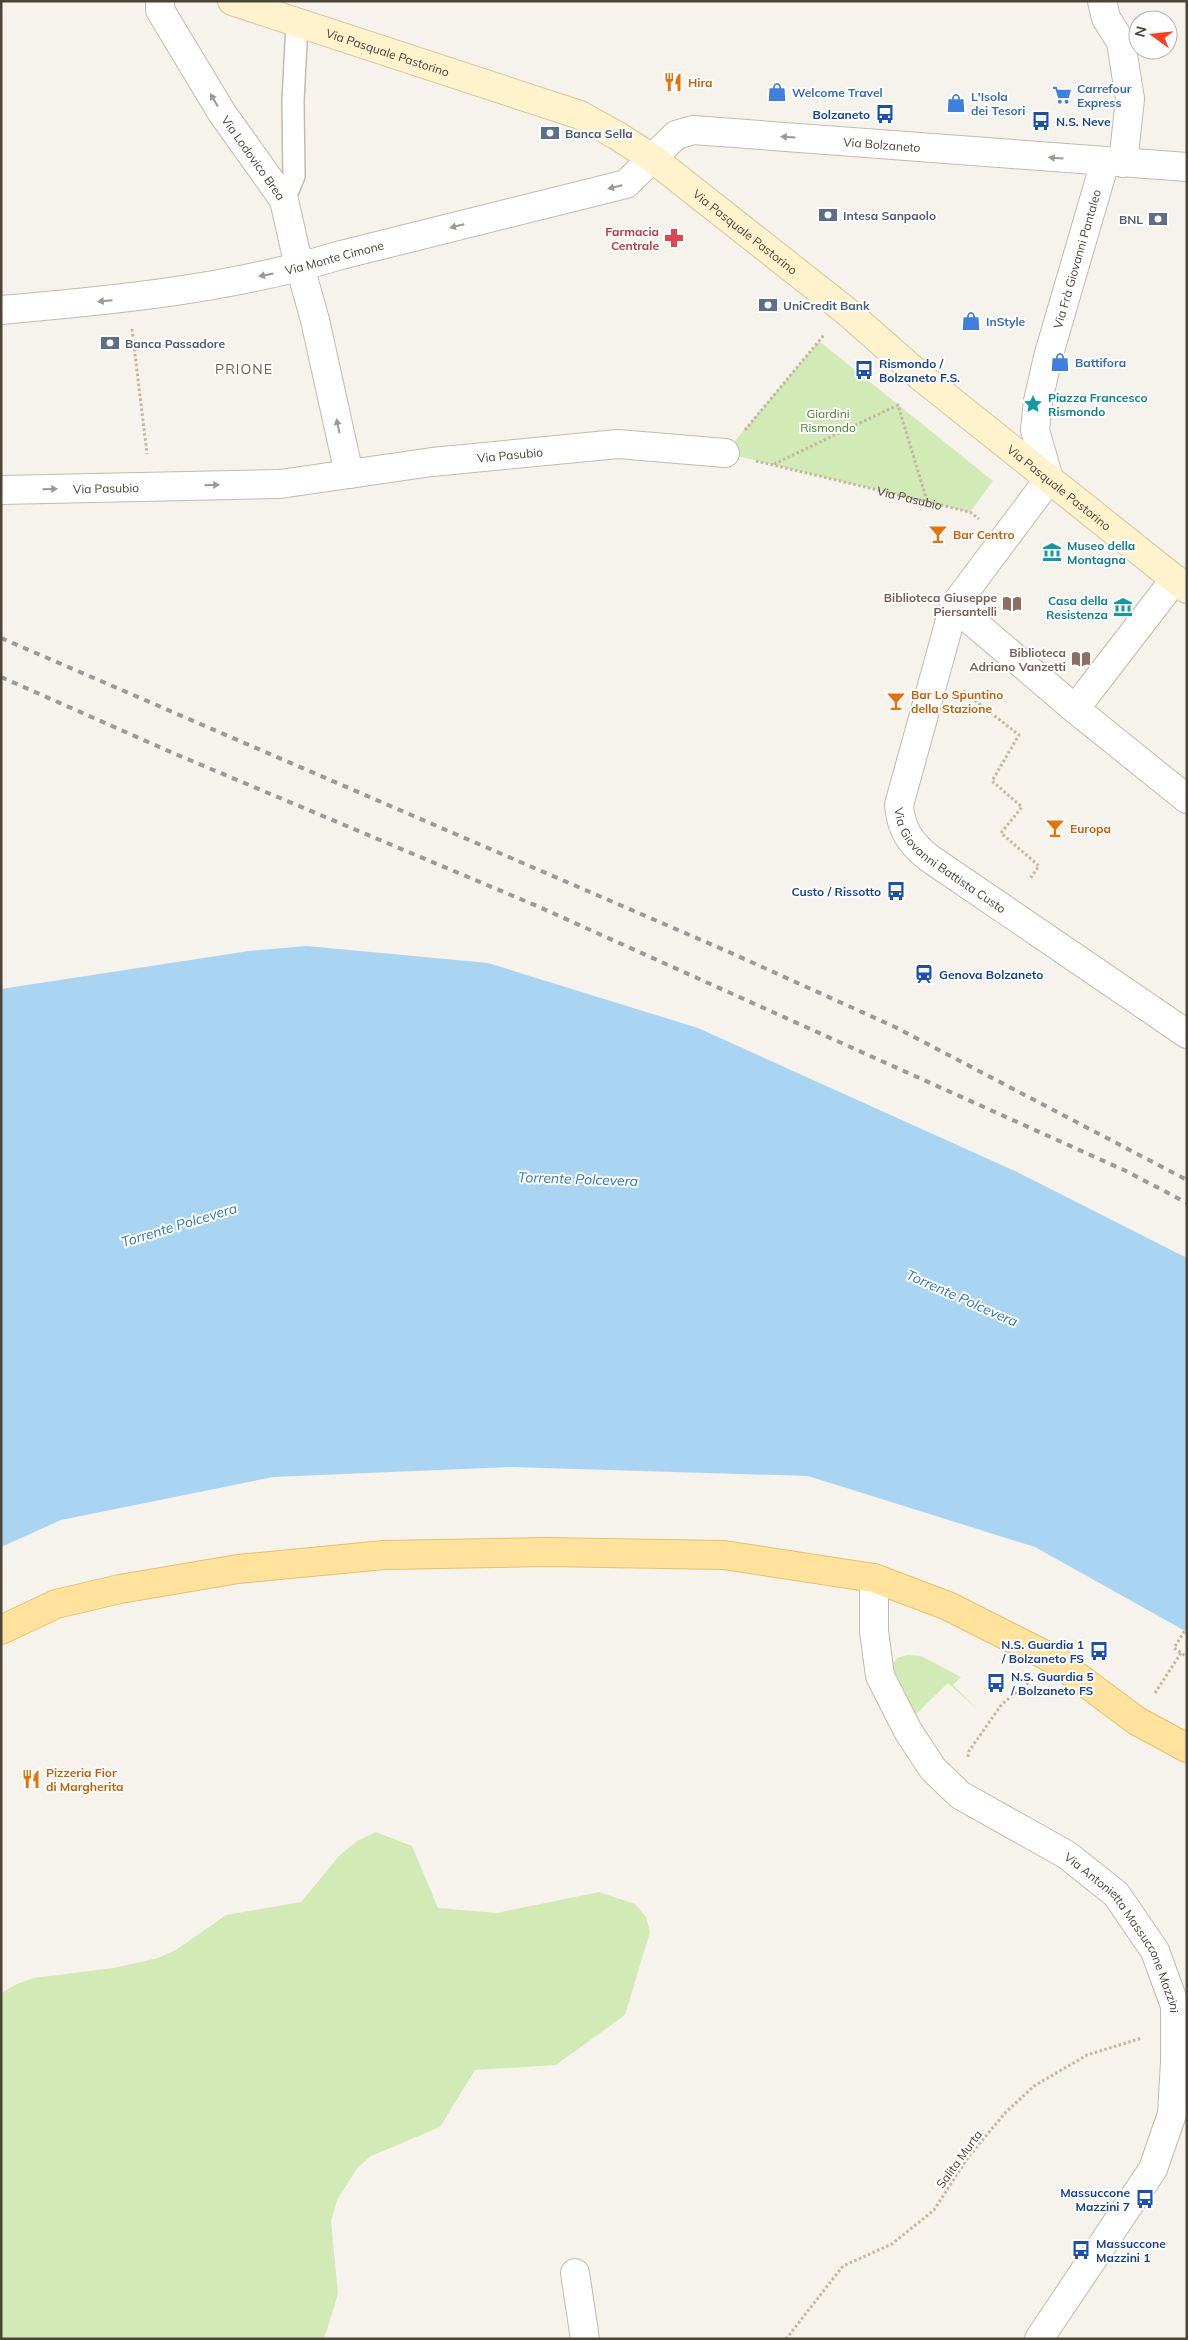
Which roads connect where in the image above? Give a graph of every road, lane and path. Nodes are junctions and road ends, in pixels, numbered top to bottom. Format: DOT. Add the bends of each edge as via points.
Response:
graph roads {
  1 [pos="160,1"];
  2 [pos="232,1"];
  3 [pos="1102,1"];
  4 [pos="297,23"];
  5 [pos="652,158"];
  6 [pos="1114,162"];
  7 [pos="1187,167"];
  8 [pos="284,200"];
  9 [pos="300,268"];
  10 [pos="128,299"];
  11 [pos="1,310"];
  12 [pos="845,310"];
  13 [pos="725,453"];
  14 [pos="772,465"];
  15 [pos="348,474"];
  16 [pos="1049,479"];
  17 [pos="149,487"];
  18 [pos="1,490"];
  19 [pos="927,502"];
  20 [pos="1004,537"];
  21 [pos="1181,584"];
  22 [pos="954,606"];
  23 [pos="972,698"];
  24 [pos="1075,709"];
  25 [pos="1187,799"];
  26 [pos="1029,880"];
  27 [pos="1187,1034"];
  28 [pos="874,1578"];
  29 [pos="1187,1627"];
  30 [pos="1,1630"];
  31 [pos="1181,1653"];
  32 [pos="1187,1657"];
  33 [pos="1002,1704"];
  34 [pos="1137,1721"];
  35 [pos="1187,1748"];
  36 [pos="960,1795"];
  37 [pos="1174,2028"];
  38 [pos="575,2273"];
  39 [pos="585,2339"];
  40 [pos="786,2339"];
  41 [pos="1039,2339"];
  8 -- 1 [label="street, Via Lodovico Brea, one-way" via="222,113 160,10"];
  2 -- 4 [label="main road, Via Pasquale Pastorino"];
  3 -- 6 [label="street" via="1106,18 1121,42 1130,99"];
  4 -- 5 [label="main road, Via Pasquale Pastorino" via="580,115"];
  4 -- 8 [label="street" via="294,176"];
  6 -- 5 [label="street, Via Bolzaneto, one-way" via="692,130 676,135"];
  5 -- 9 [label="street, Via Monte Cimone, one-way" via="626,184"];
  5 -- 12 [label="main road, Via Pasquale Pastorino"];
  6 -- 7 [label="street, Via Bolzaneto"];
  6 -- 16 [label="street, Via Frà Giovanni Pantaleo" via="1048,357 1038,401 1035,430"];
  8 -- 9 [label="street, Via Lodovico Brea"];
  9 -- 10 [label="street, Via Monte Cimone, one-way"];
  15 -- 9 [label="street, Via Lodovico Brea, one-way" via="315,320"];
  10 -- 11 [label="street, Via Monte Cimone, one-way"];
  10 -- 17 [label="path" via="145,428"];
  12 -- 13 [label="path"];
  12 -- 16 [label="main road, Via Pasquale Pastorino" via="920,376"];
  13 -- 14 [label="path, Via Pasubio"];
  13 -- 15 [label="street, Via Pasubio" via="618,444 432,462"];
  14 -- 19 [label="path, Via Pasubio"];
  14 -- 19 [label="path" via="898,405"];
  17 -- 15 [label="street, Via Pasubio, one-way" via="280,484"];
  16 -- 20 [label="street, Via Giovanni Battista Custo"];
  16 -- 21 [label="main road, Via Pasquale Pastorino"];
  18 -- 17 [label="street, Via Pasubio, one-way"];
  19 -- 20 [label="path, Via Pasubio" via="970,512"];
  20 -- 22 [label="street, Via Giovanni Battista Custo"];
  21 -- 24 [label="street"];
  22 -- 24 [label="street"];
  22 -- 27 [label="street, Via Giovanni Battista Custo" via="899,805 904,831 929,858"];
  23 -- 26 [label="path" via="1019,735 992,781 1022,807 1001,833 1039,866"];
  24 -- 25 [label="street"];
  28 -- 30 [label="main road" via="724,1555 545,1552 384,1555 238,1569 120,1589 56,1604"];
  28 -- 34 [label="main road" via="948,1606 1055,1660"];
  28 -- 36 [label="street, Via Antonietta Massuccone Mazzini" via="874,1631 880,1676 908,1731 933,1769"];
  29 -- 31 [label="path" via="1174,1648"];
  31 -- 32 [label="path"];
  31 -- 34 [label="path"];
  33 -- 36 [label="path" via="969,1751"];
  34 -- 35 [label="main road"];
  36 -- 37 [label="street, Via Antonietta Massuccone Mazzini" via="1067,1855 1116,1894 1155,1951 1175,2006"];
  37 -- 40 [label="path, Salita Murta" via="1087,2055 1034,2086 1006,2112 969,2156 934,2210 892,2244 843,2266"];
  37 -- 41 [label="street, Via Antonietta Massuccone Mazzini" via="1172,2114 1153,2169"];
  38 -- 39 [label="street"];
}
